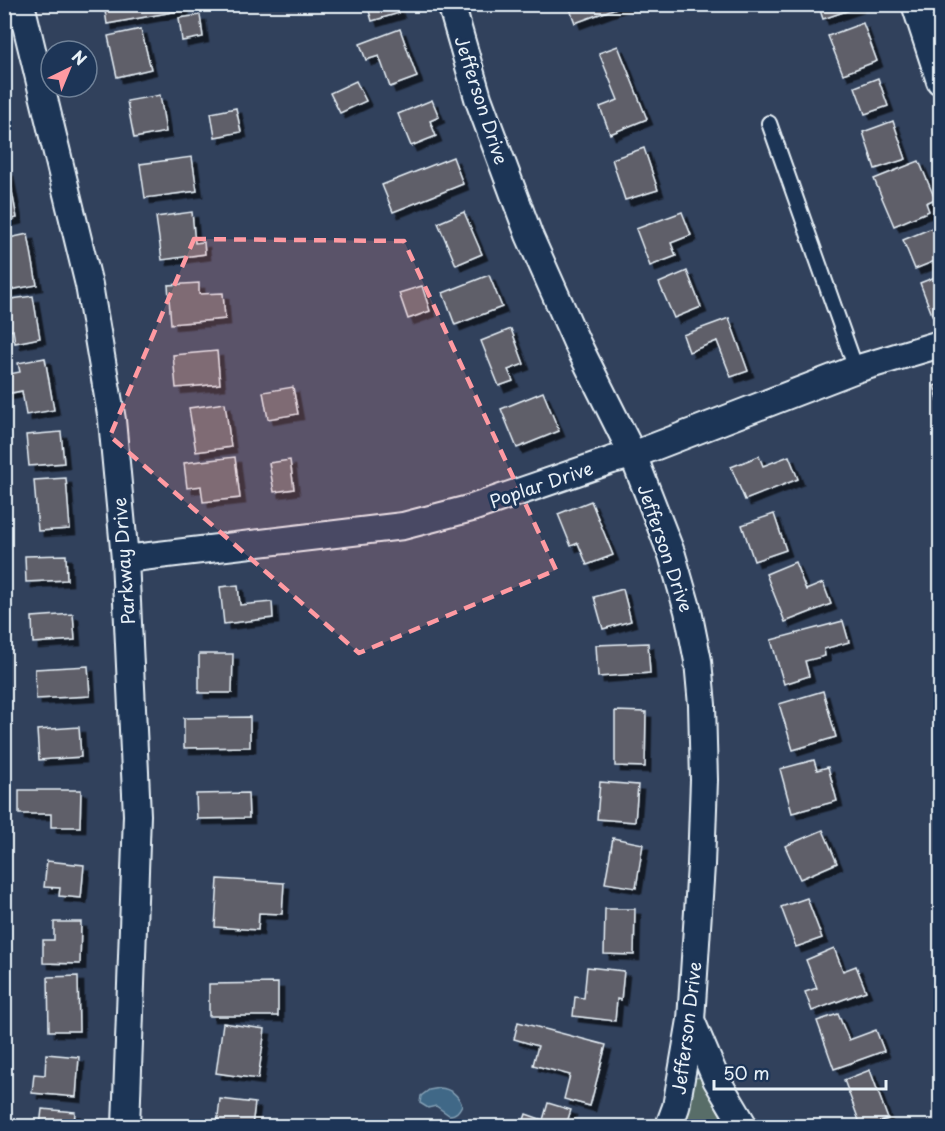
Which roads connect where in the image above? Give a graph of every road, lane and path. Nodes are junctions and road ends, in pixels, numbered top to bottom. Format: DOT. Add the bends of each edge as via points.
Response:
graph roads {
  1 [pos="21,4"];
  2 [pos="451,4"];
  3 [pos="915,4"];
  4 [pos="940,81"];
  5 [pos="769,123"];
  6 [pos="940,344"];
  7 [pos="856,369"];
  8 [pos="633,455"];
  9 [pos="125,559"];
  10 [pos="691,1020"];
  11 [pos="126,1126"];
  12 [pos="669,1126"];
  13 [pos="744,1126"];
  1 -- 9 [label="street, Parkway Drive" via="89,285 112,420"];
  2 -- 8 [label="street, Jefferson Drive" via="478,98 529,235 577,344"];
  3 -- 4 [label="street"];
  5 -- 7 [label="lane"];
  6 -- 7 [label="street, Poplar Drive"];
  7 -- 8 [label="street, Poplar Drive"];
  8 -- 9 [label="street, Poplar Drive" via="472,508 403,526"];
  8 -- 10 [label="street, Jefferson Drive" via="672,555 699,661 704,780"];
  9 -- 11 [label="street, Parkway Drive" via="137,815"];
  10 -- 12 [label="street, Jefferson Drive"];
  10 -- 13 [label="street" via="716,1079"];
}
